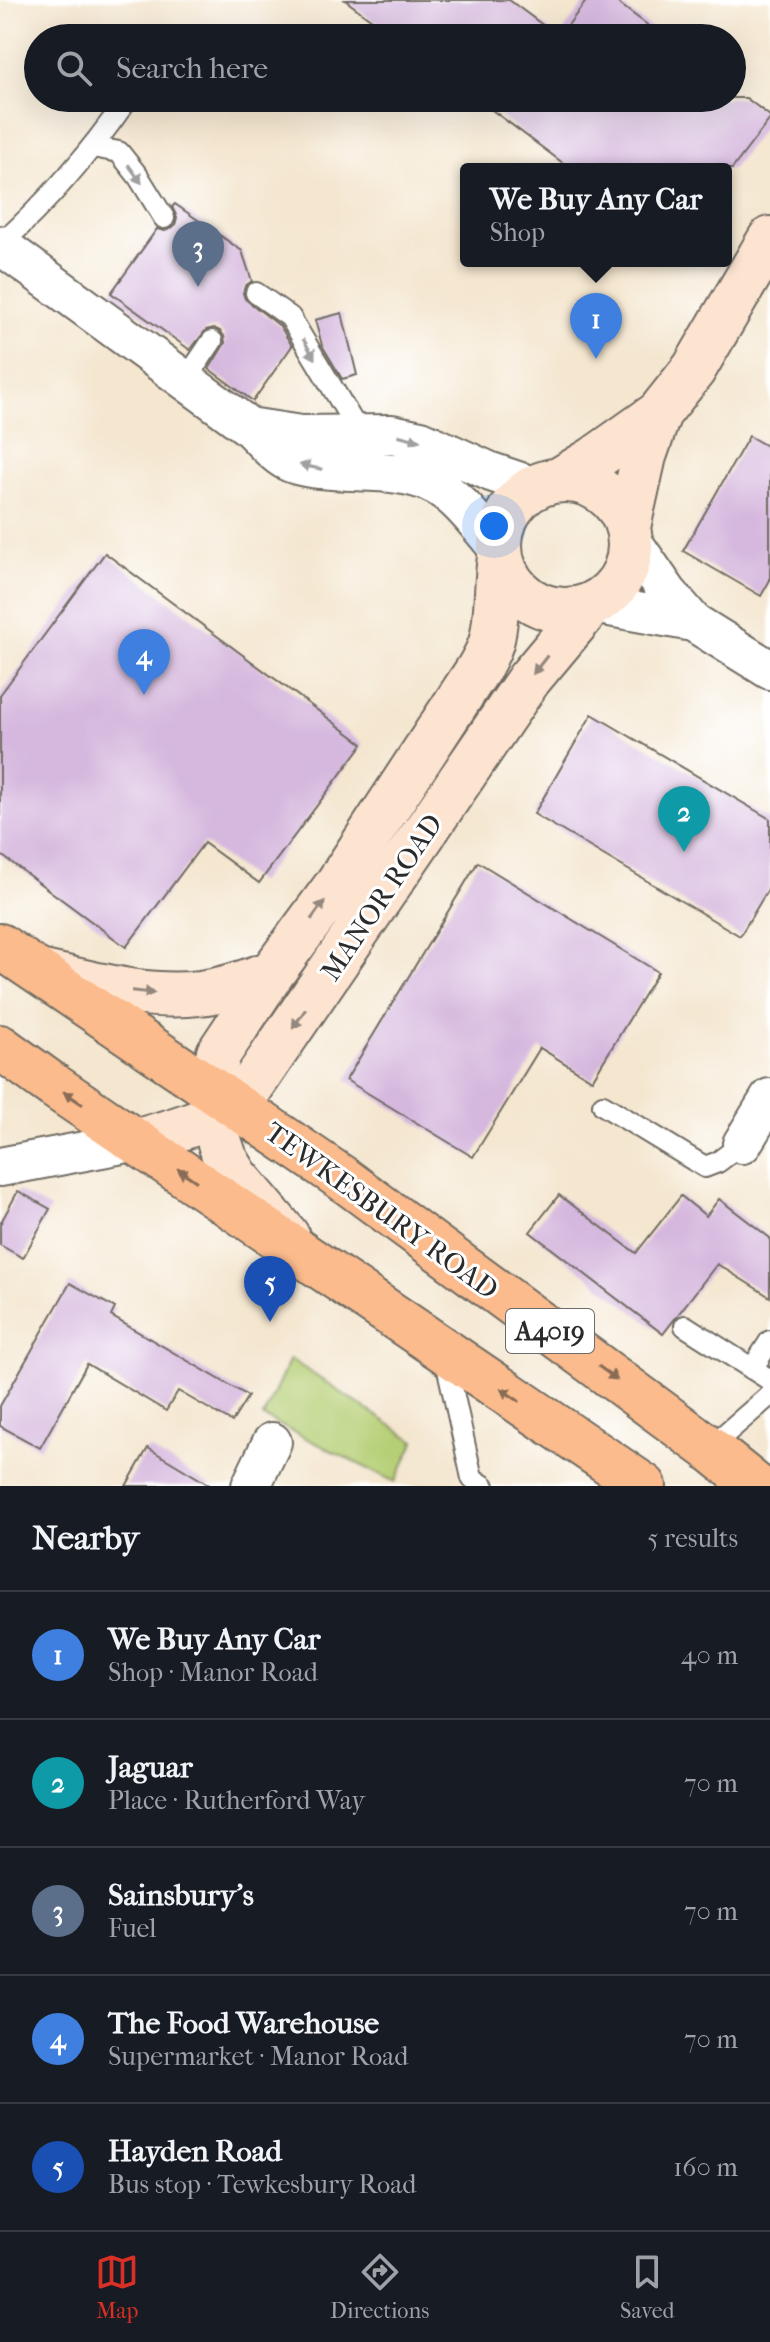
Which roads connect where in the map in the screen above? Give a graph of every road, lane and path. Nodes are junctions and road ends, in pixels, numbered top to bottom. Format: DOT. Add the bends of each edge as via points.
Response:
graph roads {
  1 [pos="118,112"];
  2 [pos="93,147"];
  3 [pos="164,218"];
  4 [pos="770,239"];
  5 [pos="0,245"];
  6 [pos="256,293"];
  7 [pos="212,341"];
  8 [pos="185,381"];
  9 [pos="659,413"];
  10 [pos="249,427"];
  11 [pos="360,434"];
  12 [pos="547,483"];
  13 [pos="629,532"];
  14 [pos="500,553"];
  15 [pos="591,605"];
  16 [pos="693,622"];
  17 [pos="770,670"];
  18 [pos="0,946"];
  19 [pos="20,972"];
  20 [pos="272,973"];
  21 [pos="0,1047"];
  22 [pos="770,1098"];
  23 [pos="220,1103"];
  24 [pos="603,1105"];
  25 [pos="138,1141"];
  26 [pos="742,1144"];
  27 [pos="0,1167"];
  28 [pos="298,1250"];
  29 [pos="685,1326"];
  30 [pos="770,1341"];
  31 [pos="444,1350"];
  32 [pos="752,1369"];
  33 [pos="770,1380"];
  34 [pos="770,1395"];
  35 [pos="272,1442"];
  36 [pos="709,1448"];
  37 [pos="474,1483"];
  38 [pos="251,1486"];
  39 [pos="644,1486"];
  40 [pos="756,1486"];
  1 -- 2 [label="lane"];
  2 -- 3 [label="lane, one-way" via="119,152"];
  2 -- 5 [label="lane" via="37,212"];
  4 -- 9 [label="street" via="694,369"];
  5 -- 8 [label="street"];
  6 -- 11 [label="lane, one-way" via="290,317"];
  7 -- 8 [label="lane"];
  8 -- 10 [label="street"];
  9 -- 12 [label="street" via="594,459"];
  9 -- 13 [label="street" via="644,456"];
  10 -- 11 [label="street" via="301,435"];
  14 -- 10 [label="street, one-way" via="469,512 436,486 399,474 338,471 285,460"];
  11 -- 12 [label="street, one-way" via="421,440 491,472"];
  12 -- 13 [label="street" via="582,482 602,491 618,507"];
  12 -- 14 [label="street" via="519,498 508,512"];
  13 -- 15 [label="street" via="622,577"];
  13 -- 16 [label="street"];
  14 -- 15 [label="street" via="506,575 533,603 571,610"];
  20 -- 14 [label="street, MANOR ROAD, one-way" via="336,886 479,668 496,619"];
  15 -- 16 [label="street"];
  15 -- 23 [label="street, MANOR ROAD, one-way" via="529,679 249,1090"];
  16 -- 17 [label="street"];
  18 -- 19 [label="highway, TEWKESBURY ROAD / A4019"];
  19 -- 20 [label="street, one-way" via="175,995 225,988"];
  19 -- 23 [label="highway, TEWKESBURY ROAD / A4019"];
  20 -- 23 [label="street, MANOR ROAD" via="219,1053 213,1073"];
  25 -- 21 [label="highway, A4019, one-way"];
  22 -- 26 [label="street"];
  23 -- 25 [label="street, MANOR ROAD" via="189,1127"];
  23 -- 28 [label="street" via="218,1137 225,1158"];
  23 -- 36 [label="highway, TEWKESBURY ROAD / A4019, one-way" via="342,1178"];
  24 -- 26 [label="lane" via="705,1167"];
  25 -- 27 [label="street"];
  28 -- 25 [label="highway, A4019, one-way"];
  28 -- 31 [label="highway, A4019"];
  29 -- 32 [label="lane"];
  30 -- 32 [label="lane"];
  31 -- 37 [label="lane"];
  39 -- 31 [label="highway, A4019, one-way"];
  32 -- 33 [label="lane"];
  34 -- 36 [label="lane"];
  35 -- 38 [label="street"];
  36 -- 40 [label="highway, TEWKESBURY ROAD / A4019"];
}
